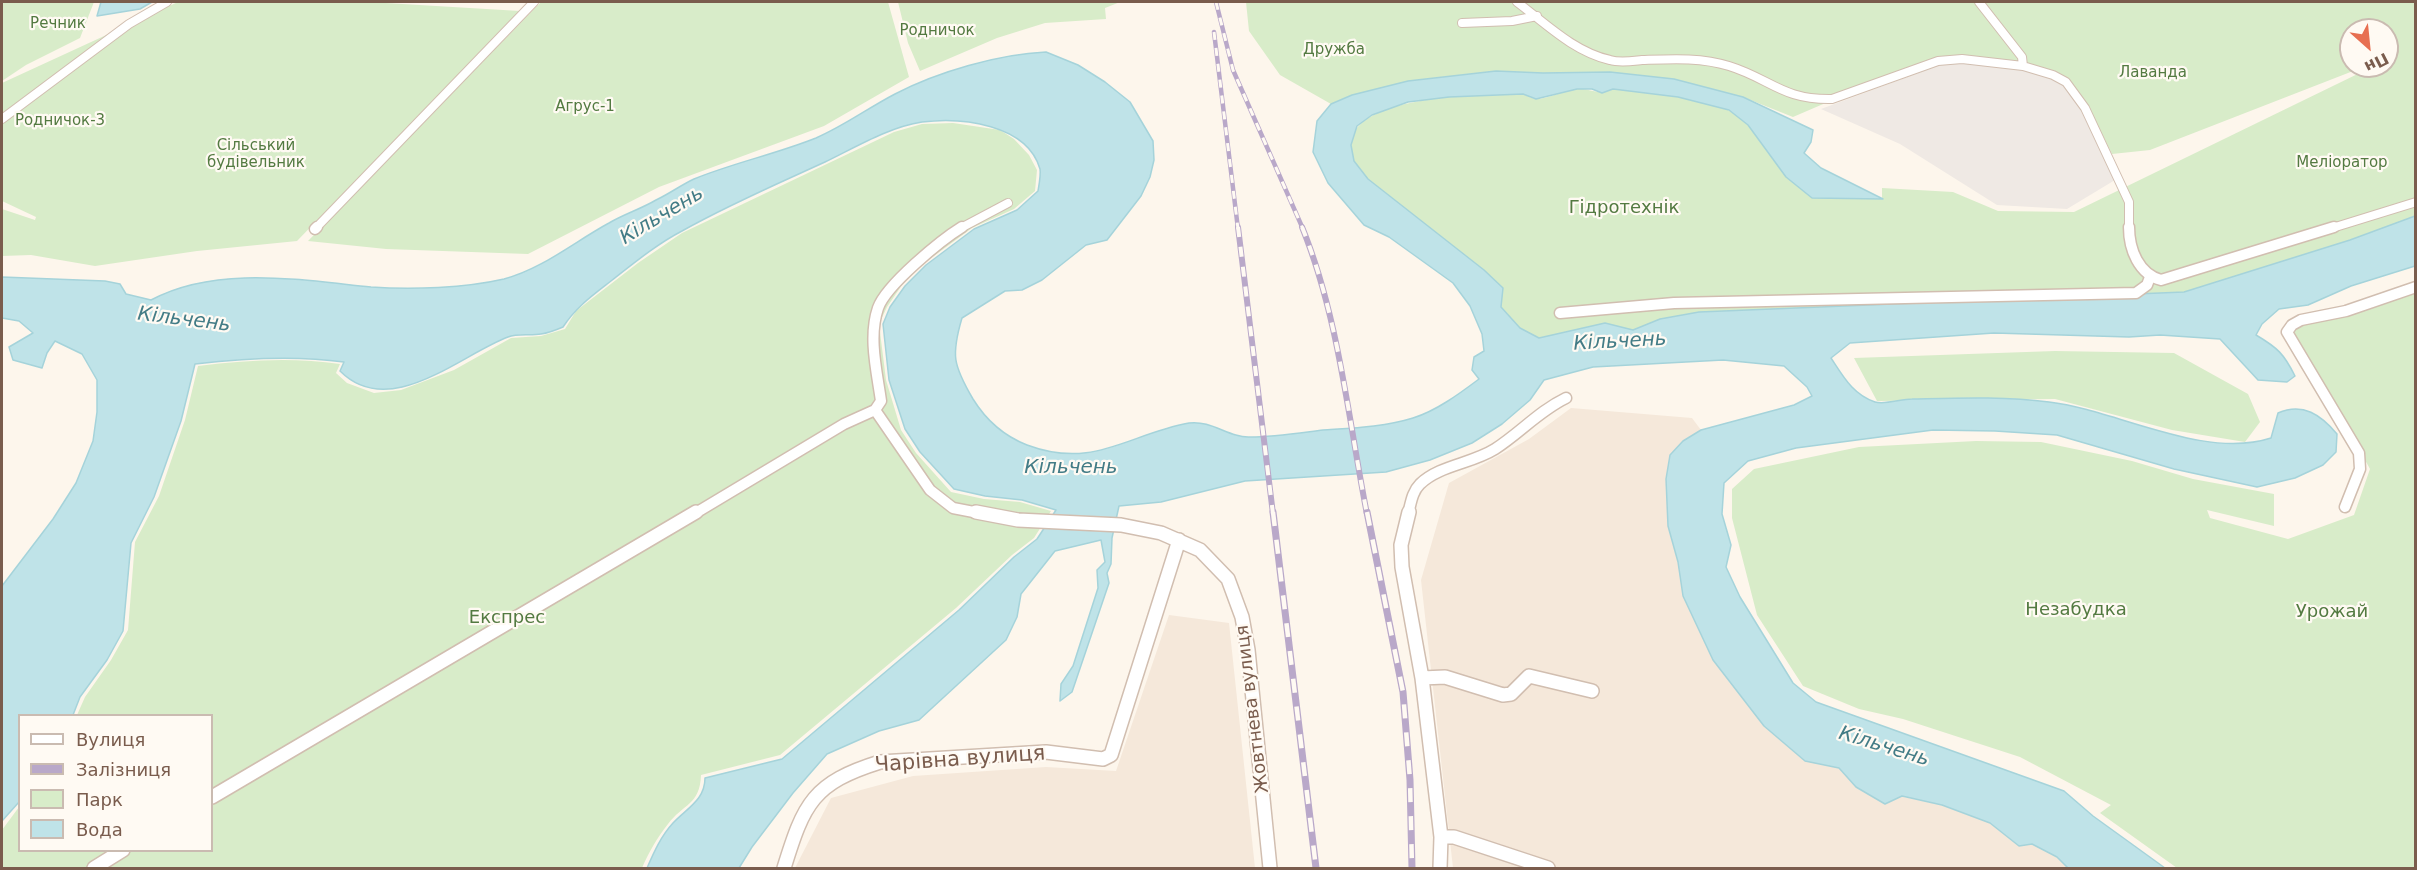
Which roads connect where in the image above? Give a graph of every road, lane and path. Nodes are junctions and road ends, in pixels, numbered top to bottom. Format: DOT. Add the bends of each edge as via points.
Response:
graph roads {
  1 [pos="167,2"];
  2 [pos="534,2"];
  3 [pos="1517,2"];
  4 [pos="1979,2"];
  5 [pos="1537,16"];
  6 [pos="1462,23"];
  7 [pos="2023,66"];
  8 [pos="2,119"];
  9 [pos="2415,202"];
  10 [pos="1008,203"];
  11 [pos="315,229"];
  12 [pos="2150,277"];
  13 [pos="2415,287"];
  14 [pos="1560,313"];
  15 [pos="1566,398"];
  16 [pos="875,410"];
  17 [pos="2345,507"];
  18 [pos="1179,540"];
  19 [pos="1422,678"];
  20 [pos="1592,691"];
  21 [pos="213,796"];
  22 [pos="1441,837"];
  23 [pos="120,852"];
  24 [pos="93,868"];
  25 [pos="784,868"];
  26 [pos="1270,868"];
  27 [pos="1440,868"];
  28 [pos="1548,868"];
  1 -- 8 [label="street" via="129,24"];
  2 -- 11 [label="street"];
  3 -- 5 [label="street"];
  4 -- 7 [label="street" via="2022,57"];
  5 -- 6 [label="street"];
  5 -- 7 [label="street" via="1599,58 1715,62 1772,89 1815,101 1832,99 1938,61 1962,59"];
  7 -- 12 [label="street" via="2066,82 2085,108 2129,202 2129,235 2141,270"];
  9 -- 12 [label="street" via="2169,279"];
  10 -- 16 [label="street" via="984,213 926,254 878,308 874,350 881,401"];
  12 -- 14 [label="street" via="2147,285 2136,293 1674,303"];
  13 -- 17 [label="street" via="2301,320 2287,332 2359,456 2361,463"];
  15 -- 19 [label="street" via="1548,407 1495,449 1441,470 1413,493 1401,545 1402,567"];
  16 -- 18 [label="street, Жовтнева вулиця" via="930,490 952,508 1032,522 1120,525"];
  16 -- 21 [label="street" via="844,424"];
  18 -- 25 [label="street, Чарівна вулиця" via="1111,755 1103,759 1046,752 880,762 856,769 838,777 809,800"];
  18 -- 26 [label="street, Жовтнева вулиця" via="1200,550 1228,579 1242,617"];
  19 -- 20 [label="street" via="1445,677 1511,694 1529,676"];
  19 -- 22 [label="street"];
  22 -- 27 [label="street"];
  22 -- 28 [label="street" via="1454,837"];
  23 -- 24 [label="street"];
}
